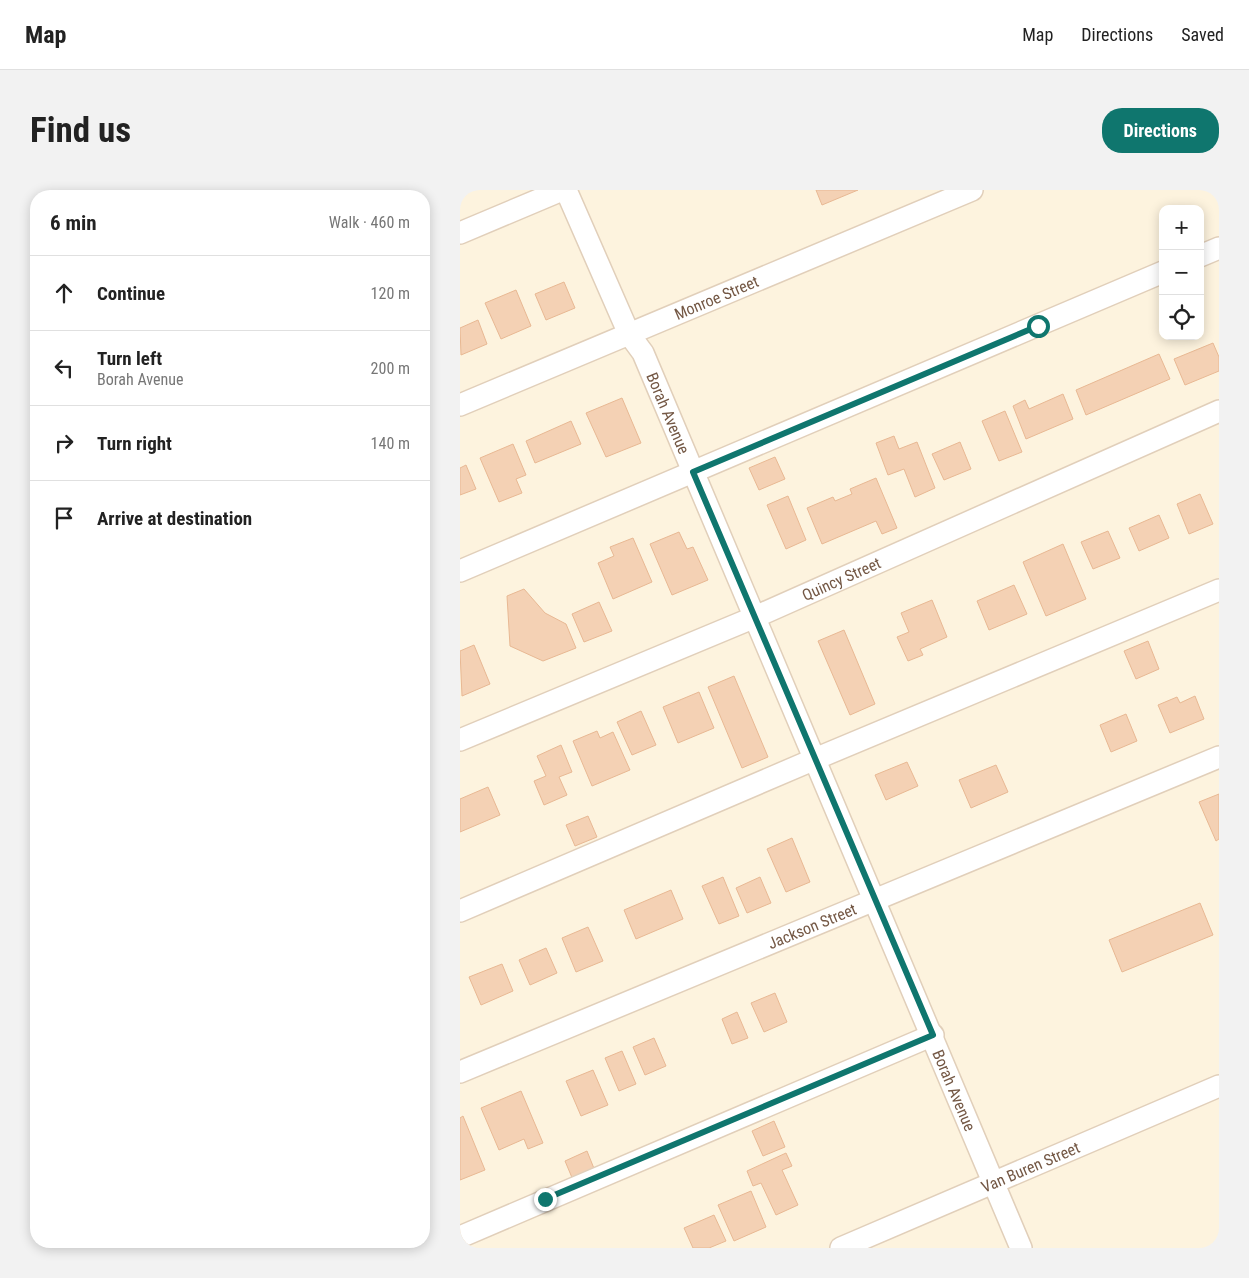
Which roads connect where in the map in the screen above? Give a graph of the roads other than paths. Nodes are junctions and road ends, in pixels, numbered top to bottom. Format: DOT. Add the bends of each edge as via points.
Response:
graph roads {
  1 [pos="564,190"];
  2 [pos="972,190"];
  3 [pos="460,233"];
  4 [pos="1219,248"];
  5 [pos="1204,254"];
  6 [pos="1159,274"];
  7 [pos="629,334"];
  8 [pos="460,405"];
  9 [pos="1219,411"];
  10 [pos="693,472"];
  11 [pos="460,571"];
  12 [pos="1219,590"];
  13 [pos="755,616"];
  14 [pos="460,740"];
  15 [pos="1219,757"];
  16 [pos="815,759"];
  17 [pos="874,898"];
  18 [pos="460,911"];
  19 [pos="933,1035"];
  20 [pos="460,1072"];
  21 [pos="1219,1086"];
  22 [pos="995,1183"];
  23 [pos="460,1237"];
  24 [pos="841,1248"];
  25 [pos="1021,1248"];
  1 -- 3 [label="street"];
  1 -- 7 [label="street, Borah Avenue"];
  2 -- 7 [label="street, Monroe Street"];
  4 -- 5 [label="street"];
  6 -- 10 [label="street"];
  7 -- 8 [label="street, Monroe Street"];
  7 -- 10 [label="street, Borah Avenue" via="643,353"];
  9 -- 13 [label="street, Quincy Street"];
  10 -- 11 [label="street"];
  10 -- 13 [label="street, Borah Avenue"];
  12 -- 16 [label="street"];
  13 -- 14 [label="street, Quincy Street"];
  13 -- 16 [label="street, Borah Avenue"];
  15 -- 17 [label="street, Jackson Street"];
  16 -- 17 [label="street, Borah Avenue"];
  16 -- 18 [label="street"];
  17 -- 19 [label="street, Borah Avenue"];
  17 -- 20 [label="street, Jackson Street"];
  19 -- 22 [label="street, Borah Avenue"];
  19 -- 23 [label="street"];
  21 -- 22 [label="street, Van Buren Street"];
  22 -- 24 [label="street, Van Buren Street"];
  22 -- 25 [label="street, Borah Avenue"];
}
